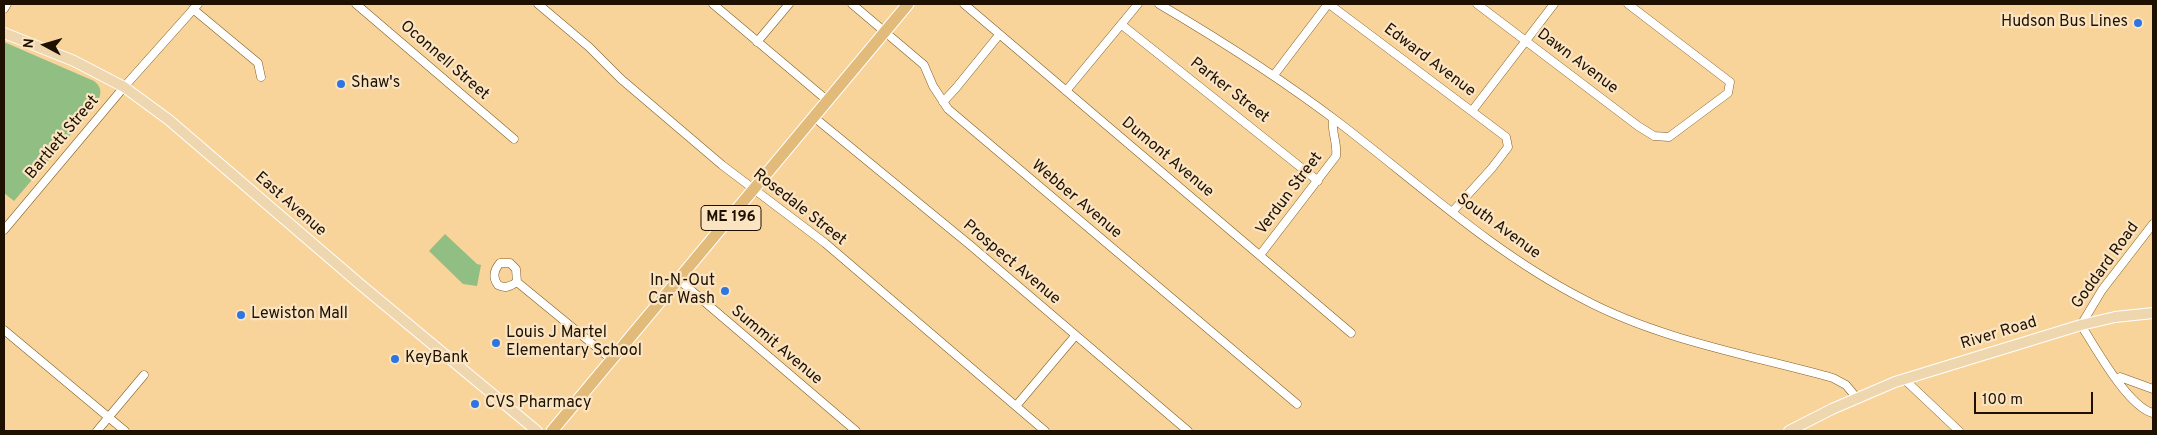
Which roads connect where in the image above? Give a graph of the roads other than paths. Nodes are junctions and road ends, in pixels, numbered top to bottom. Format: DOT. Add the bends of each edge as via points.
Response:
graph roads {
  1 [pos="7,4"];
  2 [pos="356,4"];
  3 [pos="538,4"];
  4 [pos="713,4"];
  5 [pos="789,4"];
  6 [pos="852,4"];
  7 [pos="908,4"];
  8 [pos="964,4"];
  9 [pos="1138,4"];
  10 [pos="1159,4"];
  11 [pos="1328,4"];
  12 [pos="1477,4"];
  13 [pos="1554,4"];
  14 [pos="1628,4"];
  15 [pos="195,6"];
  16 [pos="4,9"];
  17 [pos="1122,25"];
  18 [pos="886,32"];
  19 [pos="4,33"];
  20 [pos="999,35"];
  21 [pos="757,42"];
  22 [pos="1526,42"];
  23 [pos="1274,75"];
  24 [pos="261,77"];
  25 [pos="124,87"];
  26 [pos="1066,90"];
  27 [pos="828,101"];
  28 [pos="943,102"];
  29 [pos="1472,111"];
  30 [pos="815,118"];
  31 [pos="1333,118"];
  32 [pos="514,139"];
  33 [pos="1318,181"];
  34 [pos="755,190"];
  35 [pos="1453,211"];
  36 [pos="2153,224"];
  37 [pos="4,230"];
  38 [pos="1260,255"];
  39 [pos="679,280"];
  40 [pos="517,282"];
  41 [pos="2153,313"];
  42 [pos="2080,325"];
  43 [pos="4,330"];
  44 [pos="1351,333"];
  45 [pos="1075,336"];
  46 [pos="612,360"];
  47 [pos="144,375"];
  48 [pos="2120,376"];
  49 [pos="1904,379"];
  50 [pos="2153,389"];
  51 [pos="1856,397"];
  52 [pos="1297,404"];
  53 [pos="1016,406"];
  54 [pos="2153,414"];
  55 [pos="109,418"];
  56 [pos="97,431"];
  57 [pos="125,431"];
  58 [pos="537,431"];
  59 [pos="552,431"];
  60 [pos="856,431"];
  61 [pos="1045,431"];
  62 [pos="1188,431"];
  63 [pos="1789,431"];
  64 [pos="1959,431"];
  1 -- 16 [label="street"];
  2 -- 32 [label="street, Oconnell Street"];
  3 -- 34 [label="street, Rosedale Street" via="621,80"];
  4 -- 21 [label="street"];
  5 -- 21 [label="street"];
  6 -- 18 [label="street, Webber Avenue"];
  7 -- 18 [label="highway, ME 196"];
  8 -- 20 [label="street, Dumont Avenue"];
  9 -- 17 [label="street"];
  10 -- 23 [label="street, South Avenue"];
  11 -- 23 [label="street"];
  11 -- 29 [label="street, Edward Avenue"];
  12 -- 22 [label="street, Dawn Avenue"];
  13 -- 22 [label="street"];
  14 -- 22 [label="street, Dawn Avenue" via="1727,79 1731,86 1728,93 1676,134 1663,138 1654,136"];
  15 -- 24 [label="street" via="258,63"];
  15 -- 25 [label="street, Bartlett Street"];
  17 -- 26 [label="street"];
  17 -- 33 [label="street, Parker Street"];
  18 -- 27 [label="highway, ME 196"];
  18 -- 28 [label="street, Webber Avenue" via="924,65"];
  19 -- 25 [label="main road, East Avenue" via="74,61"];
  20 -- 26 [label="street, Dumont Avenue"];
  20 -- 28 [label="street"];
  21 -- 27 [label="street"];
  22 -- 29 [label="street"];
  23 -- 31 [label="street, South Avenue"];
  25 -- 37 [label="street, Bartlett Street"];
  25 -- 58 [label="main road, East Avenue" via="169,120"];
  26 -- 38 [label="street, Dumont Avenue"];
  27 -- 30 [label="highway, ME 196"];
  28 -- 52 [label="street, Webber Avenue"];
  29 -- 35 [label="street, Edward Avenue" via="1506,137 1508,144 1496,163"];
  30 -- 34 [label="highway, ME 196"];
  30 -- 45 [label="street, Prospect Avenue"];
  31 -- 33 [label="street, Verdun Street" via="1336,156"];
  31 -- 35 [label="street, South Avenue"];
  33 -- 38 [label="street, Verdun Street"];
  34 -- 39 [label="highway, ME 196"];
  34 -- 53 [label="street, Rosedale Street" via="825,243"];
  35 -- 51 [label="street, South Avenue" via="1538,273 1596,306 1685,338 1833,378 1846,385"];
  36 -- 42 [label="street, Goddard Road" via="2102,290"];
  38 -- 44 [label="street, Dumont Avenue"];
  39 -- 46 [label="highway, ME 196"];
  39 -- 60 [label="street, Summit Avenue"];
  40 -- 46 [label="street"];
  41 -- 42 [label="main road, River Road"];
  42 -- 49 [label="main road, River Road"];
  42 -- 54 [label="street" via="2132,400"];
  43 -- 55 [label="street"];
  45 -- 53 [label="street"];
  45 -- 62 [label="street, Prospect Avenue"];
  46 -- 59 [label="highway, ME 196"];
  47 -- 55 [label="street"];
  48 -- 50 [label="street"];
  49 -- 51 [label="main road, River Road"];
  49 -- 64 [label="street"];
  51 -- 63 [label="main road, River Road"];
  53 -- 61 [label="street, Rosedale Street"];
  55 -- 56 [label="street"];
  55 -- 57 [label="street"];
}
